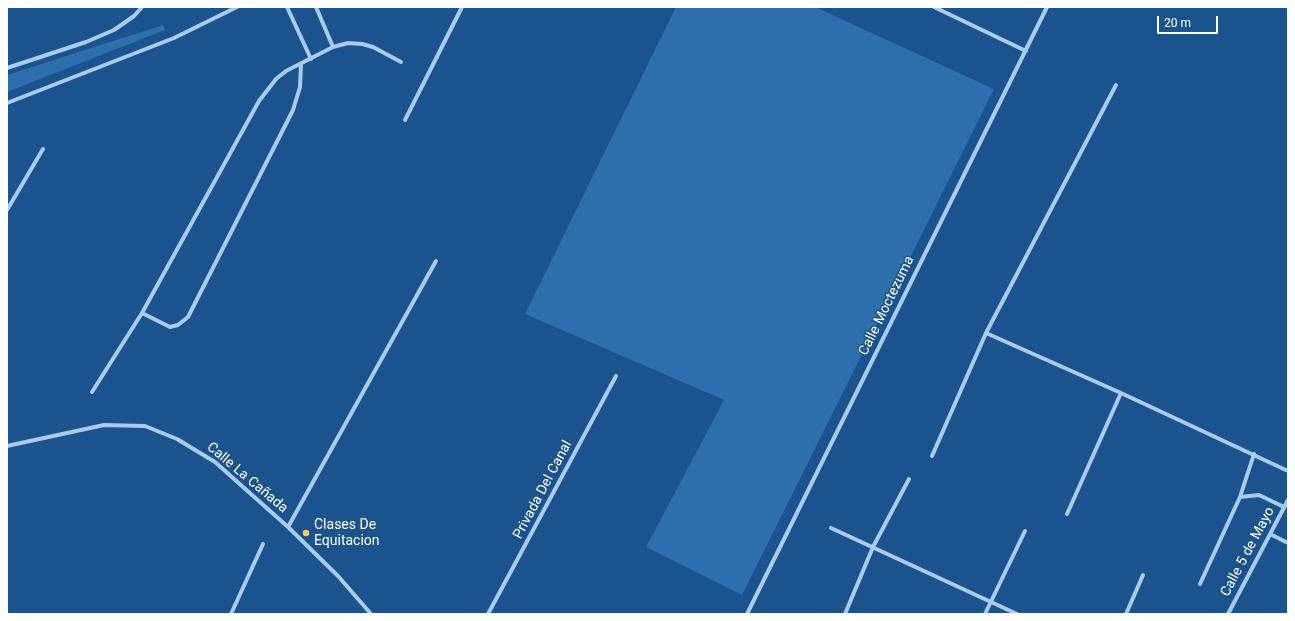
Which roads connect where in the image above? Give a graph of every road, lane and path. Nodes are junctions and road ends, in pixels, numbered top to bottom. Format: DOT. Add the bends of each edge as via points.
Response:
graph roads {
  1 [pos="142,7"];
  2 [pos="237,7"];
  3 [pos="287,7"];
  4 [pos="316,7"];
  5 [pos="462,7"];
  6 [pos="934,7"];
  7 [pos="1048,7"];
  8 [pos="333,47"];
  9 [pos="1026,51"];
  10 [pos="311,59"];
  11 [pos="401,62"];
  12 [pos="301,64"];
  13 [pos="7,68"];
  14 [pos="1116,85"];
  15 [pos="7,103"];
  16 [pos="405,120"];
  17 [pos="43,149"];
  18 [pos="7,210"];
  19 [pos="436,261"];
  20 [pos="142,313"];
  21 [pos="986,333"];
  22 [pos="616,376"];
  23 [pos="92,392"];
  24 [pos="1121,393"];
  25 [pos="7,446"];
  26 [pos="1254,454"];
  27 [pos="932,456"];
  28 [pos="1288,472"];
  29 [pos="909,479"];
  30 [pos="1240,497"];
  31 [pos="1288,500"];
  32 [pos="1284,507"];
  33 [pos="1067,514"];
  34 [pos="288,527"];
  35 [pos="831,528"];
  36 [pos="1025,531"];
  37 [pos="1270,534"];
  38 [pos="1288,543"];
  39 [pos="263,544"];
  40 [pos="873,547"];
  41 [pos="1143,575"];
  42 [pos="1200,584"];
  43 [pos="991,602"];
  44 [pos="231,614"];
  45 [pos="371,614"];
  46 [pos="488,614"];
  47 [pos="747,614"];
  48 [pos="845,614"];
  49 [pos="985,614"];
  50 [pos="1017,614"];
  51 [pos="1126,614"];
  52 [pos="1228,614"];
  1 -- 13 [label="street" via="114,30"];
  2 -- 15 [label="street" via="174,38"];
  3 -- 10 [label="street"];
  4 -- 8 [label="street"];
  5 -- 16 [label="street"];
  6 -- 9 [label="street"];
  7 -- 9 [label="street, Calle Moctezuma"];
  8 -- 10 [label="street"];
  8 -- 11 [label="street" via="348,43 362,44"];
  9 -- 47 [label="street, Calle Moctezuma"];
  10 -- 12 [label="street"];
  12 -- 20 [label="street" via="276,79 259,101"];
  12 -- 20 [label="street" via="300,87 293,110 188,317 178,325 170,326"];
  14 -- 21 [label="street"];
  17 -- 18 [label="street"];
  19 -- 34 [label="street"];
  20 -- 23 [label="street"];
  21 -- 24 [label="street"];
  21 -- 27 [label="street"];
  22 -- 46 [label="street, Privada Del Canal"];
  24 -- 26 [label="street"];
  24 -- 33 [label="street"];
  25 -- 34 [label="street, Calle La Cañada" via="104,425 145,426 177,439 215,462"];
  26 -- 28 [label="street"];
  26 -- 30 [label="street"];
  29 -- 40 [label="street"];
  30 -- 32 [label="street" via="1259,495"];
  30 -- 42 [label="street"];
  31 -- 32 [label="street, Calle 5 de Mayo"];
  32 -- 37 [label="street, Calle 5 de Mayo"];
  34 -- 45 [label="street, Calle La Cañada" via="338,576"];
  35 -- 40 [label="street"];
  36 -- 43 [label="street"];
  37 -- 38 [label="street"];
  37 -- 52 [label="street, Calle 5 de Mayo"];
  39 -- 44 [label="street"];
  40 -- 43 [label="street"];
  40 -- 48 [label="street"];
  41 -- 51 [label="street"];
  43 -- 49 [label="street"];
  43 -- 50 [label="street"];
}
